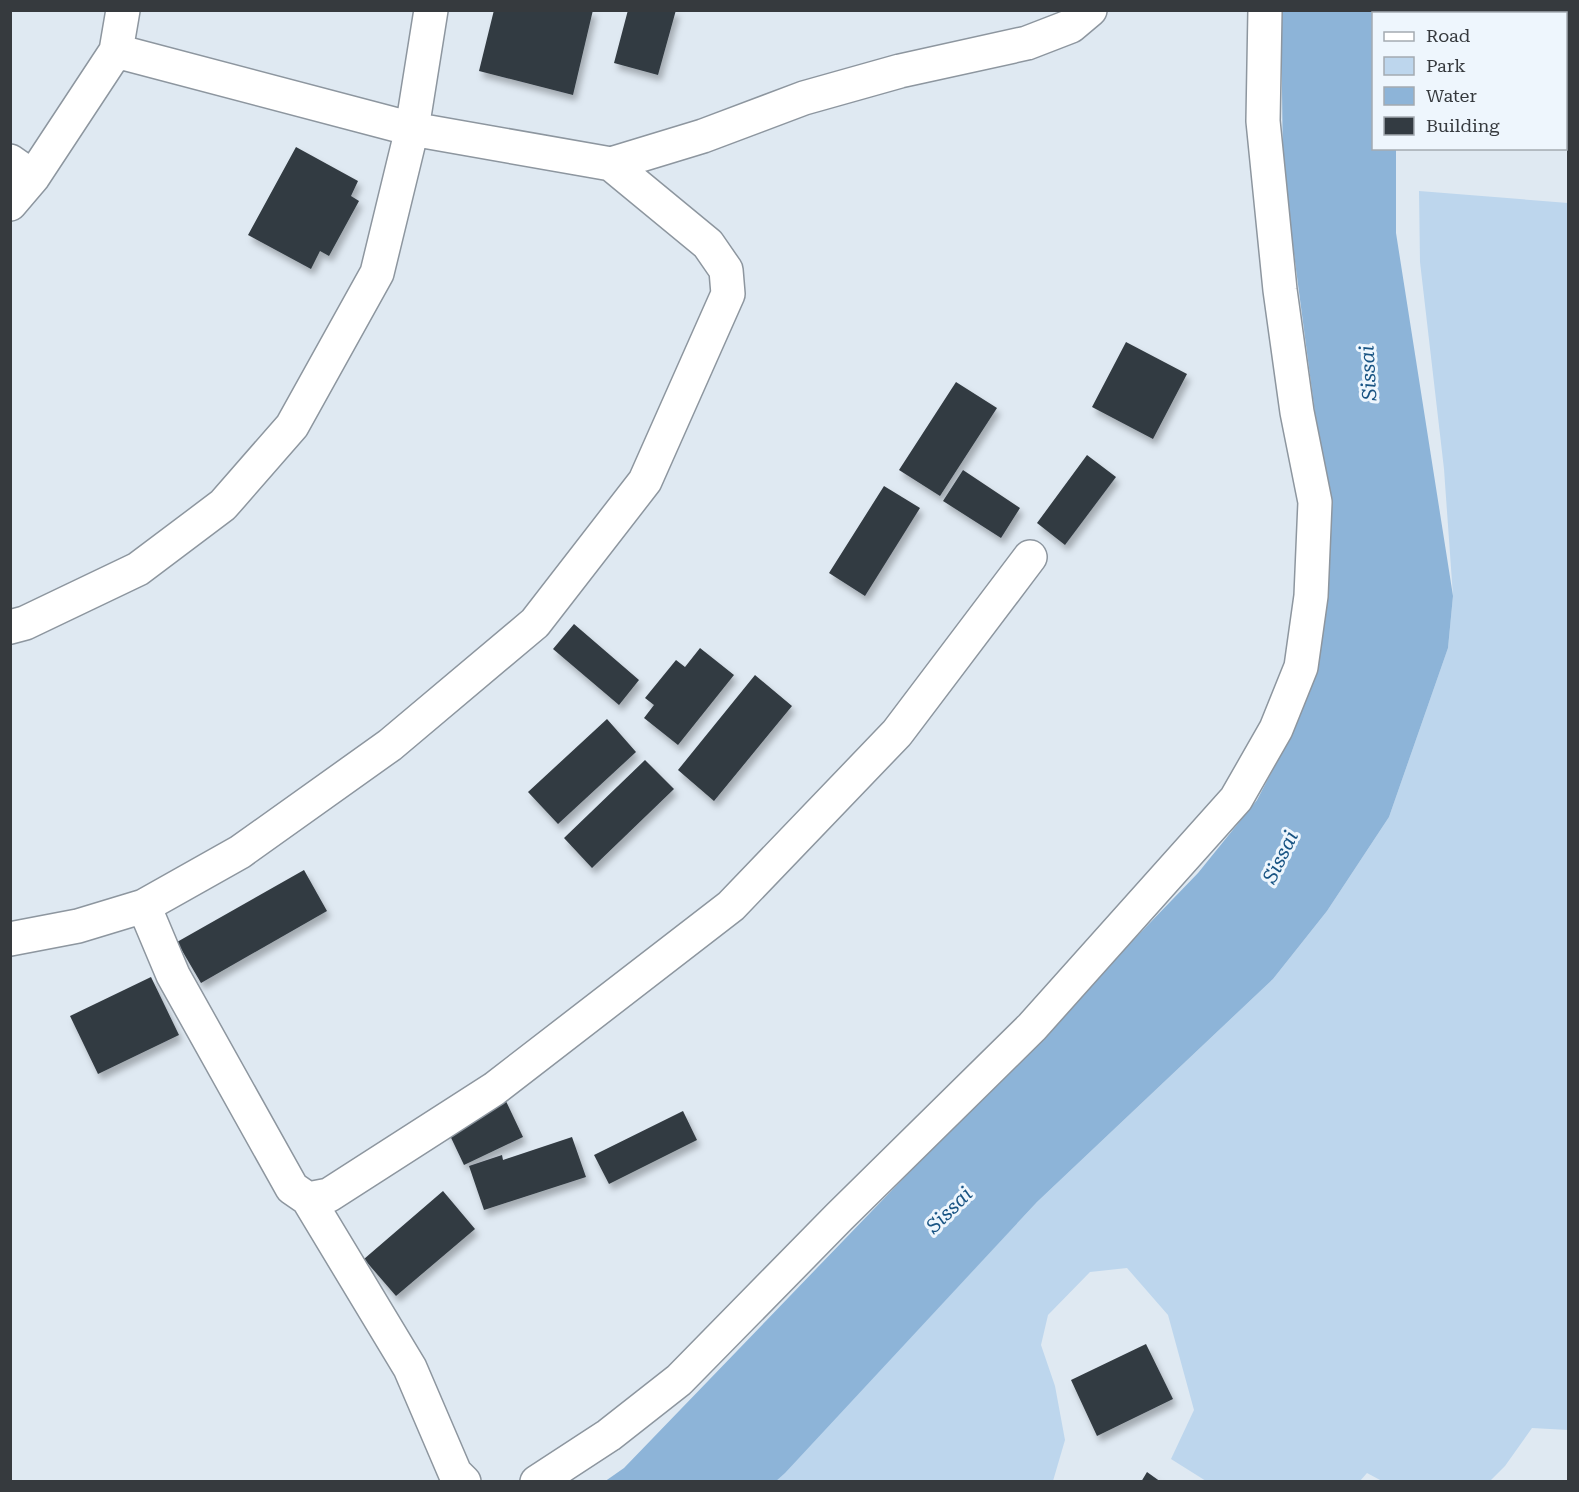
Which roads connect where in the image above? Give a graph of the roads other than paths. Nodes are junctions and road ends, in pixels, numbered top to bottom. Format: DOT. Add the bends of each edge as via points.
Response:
graph roads {
  1 [pos="123,10"];
  2 [pos="430,10"];
  3 [pos="1090,10"];
  4 [pos="1265,10"];
  5 [pos="116,51"];
  6 [pos="412,129"];
  7 [pos="611,165"];
  8 [pos="22,169"];
  9 [pos="10,204"];
  10 [pos="1030,557"];
  11 [pos="10,627"];
  12 [pos="144,906"];
  13 [pos="10,939"];
  14 [pos="308,1199"];
  15 [pos="464,1482"];
  16 [pos="537,1482"];
  1 -- 5 [label="street"];
  2 -- 6 [label="street"];
  3 -- 7 [label="street" via="1071,26 1027,43 900,71 804,98"];
  4 -- 16 [label="street" via="1263,121 1280,290 1297,412 1316,502 1311,597 1301,667 1276,729 1236,799 1032,1027 679,1380 609,1436"];
  5 -- 6 [label="street"];
  5 -- 8 [label="street"];
  6 -- 7 [label="street"];
  6 -- 11 [label="street" via="377,273 292,426 223,505 138,569"];
  7 -- 12 [label="street" via="708,244 726,270 728,294 645,481 535,623 390,744 240,852"];
  8 -- 9 [label="street"];
  10 -- 14 [label="street" via="897,733 731,906 494,1089 329,1195"];
  12 -- 13 [label="street" via="78,926"];
  12 -- 14 [label="street" via="184,996 292,1188"];
  14 -- 15 [label="street" via="410,1368 455,1473"];
}
